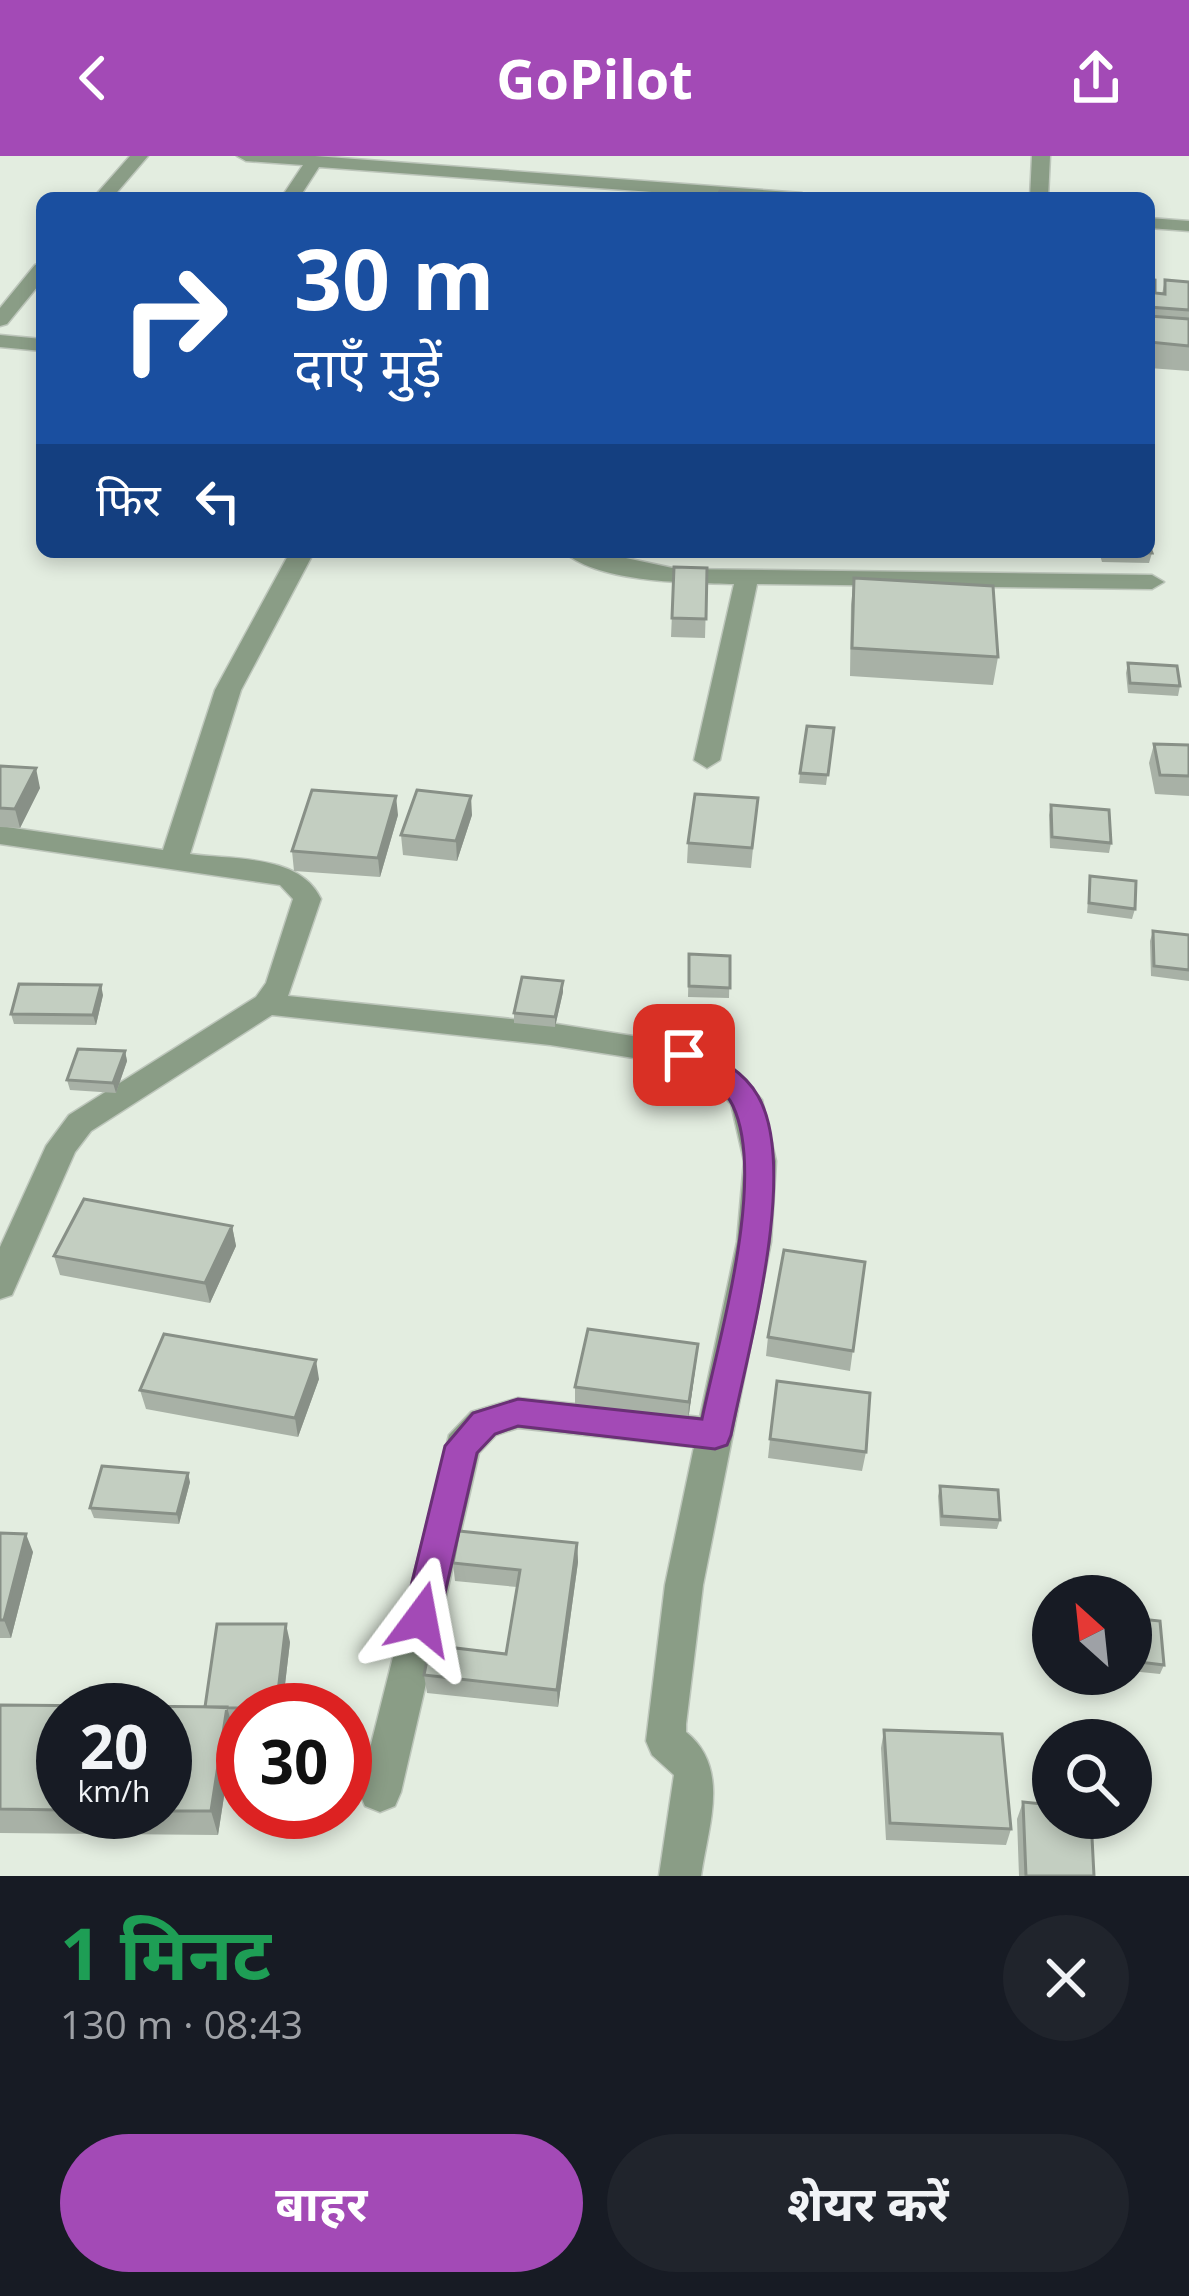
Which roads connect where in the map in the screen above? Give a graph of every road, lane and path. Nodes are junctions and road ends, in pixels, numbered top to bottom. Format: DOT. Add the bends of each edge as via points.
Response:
graph roads {
  1 [pos="139,156"];
  2 [pos="246,156"];
  3 [pos="563,156"];
  4 [pos="1041,156"];
  5 [pos="314,161"];
  6 [pos="555,179"];
  7 [pos="107,192"];
  8 [pos="294,192"];
  9 [pos="656,192"];
  10 [pos="1039,192"];
  11 [pos="1155,223"];
  12 [pos="1189,226"];
  13 [pos="36,276"];
  14 [pos="0,320"];
  15 [pos="0,340"];
  16 [pos="36,344"];
  17 [pos="299,558"];
  18 [pos="597,558"];
  19 [pos="747,577"];
  20 [pos="1152,581"];
  21 [pos="707,760"];
  22 [pos="0,835"];
  23 [pos="175,859"];
  24 [pos="267,1004"];
  25 [pos="0,1285"];
  26 [pos="715,1435"];
  27 [pos="380,1792"];
  28 [pos="680,1876"];
  1 -- 7 [label="street"];
  2 -- 5 [label="street"];
  3 -- 6 [label="street"];
  4 -- 10 [label="street"];
  5 -- 6 [label="street"];
  5 -- 8 [label="street"];
  6 -- 9 [label="street"];
  11 -- 12 [label="street"];
  13 -- 14 [label="street"];
  15 -- 16 [label="street"];
  17 -- 23 [label="street" via="228,690"];
  18 -- 19 [label="street" via="646,572"];
  19 -- 20 [label="street"];
  19 -- 21 [label="street"];
  22 -- 23 [label="street"];
  23 -- 24 [label="street" via="288,877 302,888 307,899"];
  24 -- 25 [label="street" via="80,1123"];
  24 -- 26 [label="street" via="644,1047 714,1067 735,1085 760,1161 754,1243"];
  26 -- 27 [label="street" via="518,1412 471,1433"];
  26 -- 28 [label="street" via="666,1724 666,1741 695,1774"];
}
